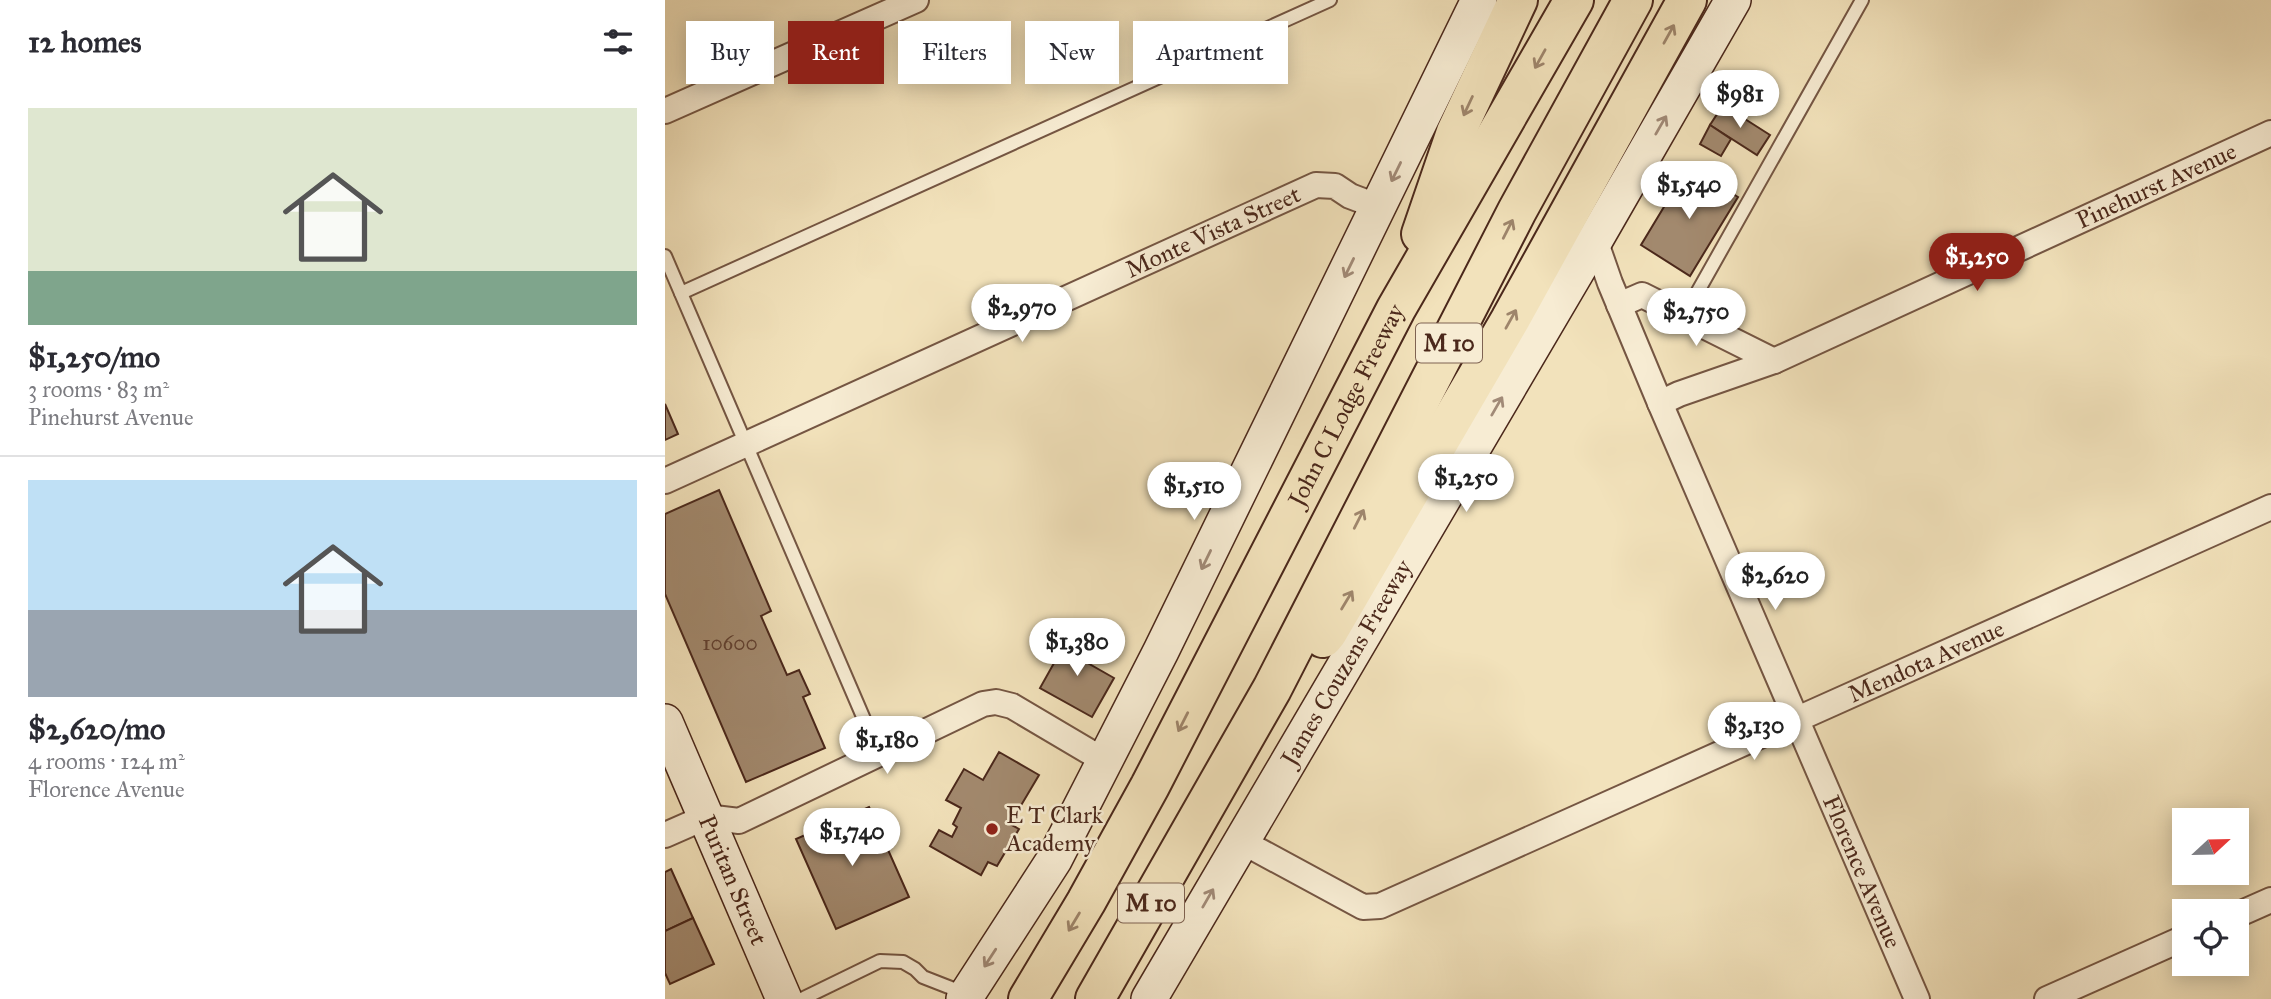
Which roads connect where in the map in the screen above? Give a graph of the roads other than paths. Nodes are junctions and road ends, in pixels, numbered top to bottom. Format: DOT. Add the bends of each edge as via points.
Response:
graph roads {
  1 [pos="916,0"];
  2 [pos="1330,0"];
  3 [pos="1479,0"];
  4 [pos="1517,0"];
  5 [pos="1574,0"];
  6 [pos="1633,0"];
  7 [pos="1687,0"];
  8 [pos="1733,0"];
  9 [pos="1862,0"];
  10 [pos="665,111"];
  11 [pos="2271,133"];
  12 [pos="1379,206"];
  13 [pos="1595,240"];
  14 [pos="665,256"];
  15 [pos="681,293"];
  16 [pos="1619,305"];
  17 [pos="1396,309"];
  18 [pos="1683,316"];
  19 [pos="1773,361"];
  20 [pos="1660,403"];
  21 [pos="746,444"];
  22 [pos="665,481"];
  23 [pos="2271,507"];
  24 [pos="1272,689"];
  25 [pos="1796,718"];
  26 [pos="665,722"];
  27 [pos="879,754"];
  28 [pos="1105,761"];
  29 [pos="706,817"];
  30 [pos="665,835"];
  31 [pos="1241,841"];
  32 [pos="2271,900"];
  33 [pos="2249,910"];
  34 [pos="2172,943"];
  35 [pos="966,997"];
  36 [pos="784,999"];
  37 [pos="802,999"];
  38 [pos="1028,999"];
  39 [pos="1095,999"];
  40 [pos="1149,999"];
  41 [pos="1917,999"];
  42 [pos="2047,999"];
  1 -- 10 [label="street"];
  2 -- 15 [label="lane"];
  3 -- 12 [label="main road, one-way"];
  4 -- 17 [label="highway, one-way" via="1456,132"];
  5 -- 17 [label="highway, John C Lodge Freeway / M 10, one-way"];
  24 -- 6 [label="highway, M 10, one-way" via="1517,211"];
  24 -- 7 [label="highway, one-way" via="1328,632 1497,344"];
  13 -- 8 [label="main road, James Couzens Freeway, one-way"];
  9 -- 18 [label="lane"];
  11 -- 19 [label="street, Pinehurst Avenue"];
  12 -- 21 [label="street, Monte Vista Street" via="1335,186 1316,185"];
  12 -- 28 [label="main road, one-way"];
  13 -- 16 [label="street, Florence Avenue"];
  31 -- 13 [label="main road, James Couzens Freeway, one-way"];
  14 -- 15 [label="lane"];
  15 -- 21 [label="lane"];
  16 -- 18 [label="street" via="1642,295"];
  16 -- 20 [label="street, Florence Avenue"];
  17 -- 38 [label="highway, John C Lodge Freeway / M 10, one-way" via="1150,786"];
  18 -- 19 [label="street"];
  19 -- 20 [label="street, Pinehurst Avenue"];
  20 -- 25 [label="street, Florence Avenue"];
  21 -- 22 [label="street, Monte Vista Street"];
  21 -- 27 [label="lane"];
  23 -- 25 [label="street, Mendota Avenue"];
  24 -- 39 [label="highway, M 10"];
  25 -- 31 [label="street, Mendota Avenue" via="1371,908"];
  25 -- 41 [label="street, Florence Avenue"];
  26 -- 29 [label="main road, Puritan Street"];
  27 -- 28 [label="street" via="996,702 1011,706"];
  27 -- 29 [label="street" via="739,821"];
  28 -- 35 [label="main road, one-way" via="1054,860"];
  29 -- 30 [label="street"];
  29 -- 36 [label="main road, Puritan Street"];
  40 -- 31 [label="main road, James Couzens Freeway, one-way"];
  32 -- 33 [label="street"];
  34 -- 42 [label="street"];
  35 -- 37 [label="lane" via="923,978 903,962 880,961"];
}
